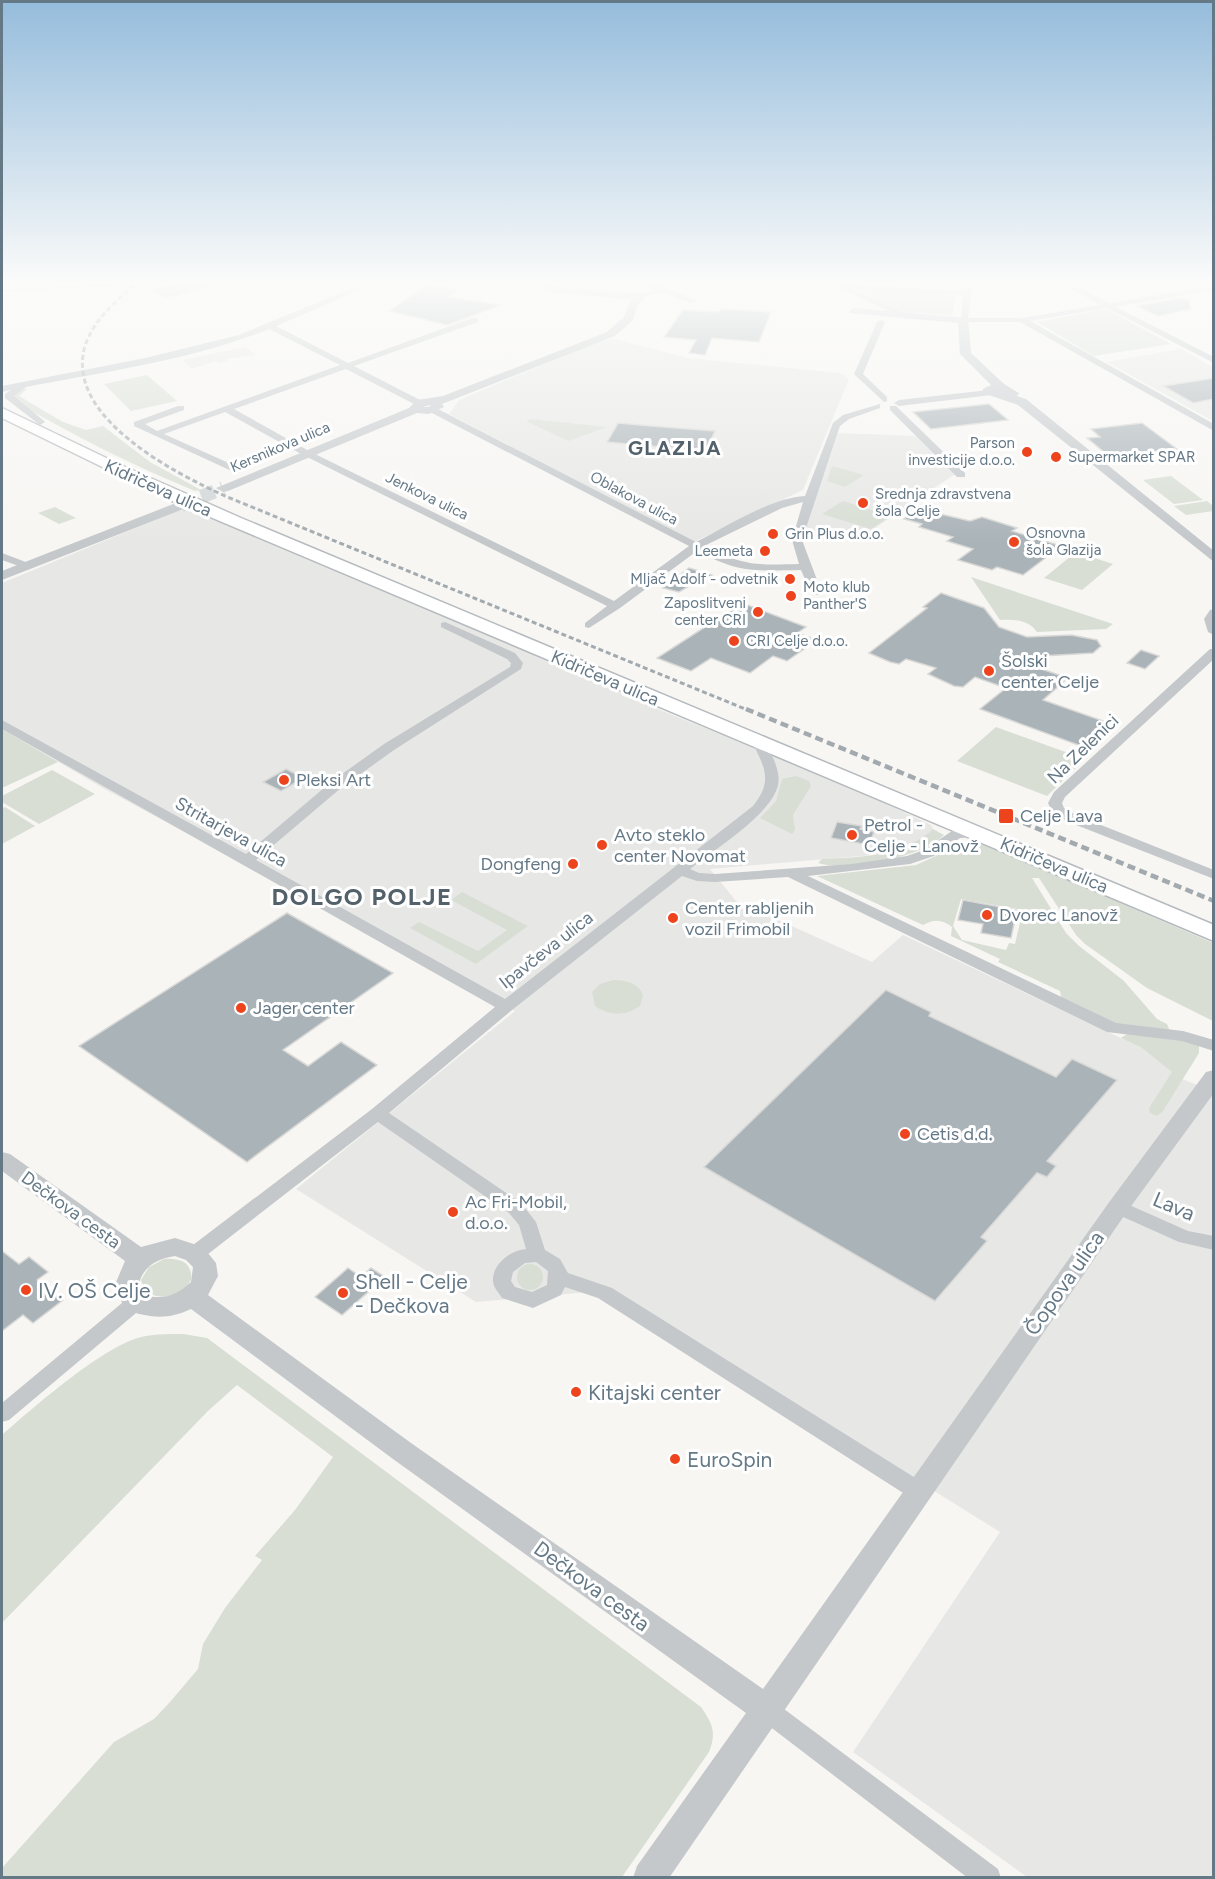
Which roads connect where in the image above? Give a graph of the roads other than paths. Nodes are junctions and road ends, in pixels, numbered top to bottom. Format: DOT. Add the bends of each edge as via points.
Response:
graph roads {
  1 [pos="110,368"];
  2 [pos="342,368"];
  3 [pos="350,368"];
  4 [pos="528,368"];
  5 [pos="861,368"];
  6 [pos="978,368"];
  7 [pos="1107,368"];
  8 [pos="24,386"];
  9 [pos="2,389"];
  10 [pos="1000,392"];
  11 [pos="2,400"];
  12 [pos="881,402"];
  13 [pos="418,406"];
  14 [pos="434,406"];
  15 [pos="896,406"];
  16 [pos="181,408"];
  17 [pos="226,408"];
  18 [pos="2,412"];
  19 [pos="40,422"];
  20 [pos="1214,428"];
  21 [pos="156,434"];
  22 [pos="306,453"];
  23 [pos="236,470"];
  24 [pos="961,475"];
  25 [pos="223,488"];
  26 [pos="809,499"];
  27 [pos="181,505"];
  28 [pos="696,546"];
  29 [pos="2,556"];
  30 [pos="1214,558"];
  31 [pos="27,566"];
  32 [pos="805,567"];
  33 [pos="2,576"];
  34 [pos="816,593"];
  35 [pos="616,606"];
  36 [pos="1214,612"];
  37 [pos="589,625"];
  38 [pos="445,626"];
  39 [pos="1214,632"];
  40 [pos="1214,652"];
  41 [pos="2,724"];
  42 [pos="758,742"];
  43 [pos="979,834"];
  44 [pos="245,862"];
  45 [pos="680,870"];
  46 [pos="794,870"];
  47 [pos="1214,874"];
  48 [pos="1214,919"];
  49 [pos="1214,934"];
  50 [pos="506,1006"];
  51 [pos="1214,1046"];
  52 [pos="1214,1077"];
  53 [pos="378,1113"];
  54 [pos="2,1160"];
  55 [pos="1118,1206"];
  56 [pos="1214,1243"];
  57 [pos="196,1253"];
  58 [pos="537,1255"];
  59 [pos="140,1259"];
  60 [pos="559,1278"];
  61 [pos="193,1297"];
  62 [pos="135,1303"];
  63 [pos="2,1414"];
  64 [pos="918,1491"];
  65 [pos="764,1708"];
  66 [pos="649,1878"];
  67 [pos="989,1878"];
  1 -- 8 [label="street"];
  2 -- 17 [label="street"];
  3 -- 13 [label="street"];
  4 -- 14 [label="street, Kersnikova ulica"];
  5 -- 12 [label="street" via="858,374"];
  6 -- 10 [label="street"];
  7 -- 20 [label="street"];
  8 -- 9 [label="street"];
  8 -- 19 [label="street" via="8,396"];
  10 -- 15 [label="street"];
  10 -- 30 [label="street" via="1031,409"];
  11 -- 19 [label="main road, Kidričeva ulica"];
  12 -- 15 [label="street"];
  12 -- 26 [label="street" via="836,425"];
  13 -- 14 [label="street, Kersnikova ulica"];
  13 -- 22 [label="street, Kersnikova ulica"];
  14 -- 28 [label="street, Oblakova ulica"];
  15 -- 24 [label="street"];
  16 -- 21 [label="street" via="137,424"];
  17 -- 21 [label="street"];
  17 -- 22 [label="street, Jenkova ulica"];
  18 -- 42 [label="main road, Kidričeva ulica" via="163,491"];
  19 -- 48 [label="main road, Kidričeva ulica" via="173,487"];
  21 -- 23 [label="street"];
  22 -- 25 [label="street, Kersnikova ulica"];
  22 -- 35 [label="street, Jenkova ulica"];
  26 -- 28 [label="street" via="778,506"];
  26 -- 32 [label="street" via="797,540"];
  27 -- 31 [label="street"];
  28 -- 32 [label="street, Oblakova ulica" via="738,566"];
  28 -- 35 [label="street"];
  29 -- 31 [label="street"];
  31 -- 33 [label="street"];
  32 -- 34 [label="street"];
  35 -- 37 [label="street"];
  36 -- 39 [label="street" via="1210,619"];
  38 -- 44 [label="street" via="511,656 517,663 515,669 389,747 336,785"];
  40 -- 47 [label="street, Na Zelenici" via="1059,795 1055,803 1058,810 1071,818"];
  41 -- 44 [label="street, Stritarjeva ulica"];
  42 -- 43 [label="main road, Kidričeva ulica"];
  42 -- 45 [label="street, Ipavčeva ulica" via="772,770 770,795 758,809"];
  43 -- 46 [label="street" via="957,834 929,853 910,860"];
  43 -- 49 [label="main road, Kidričeva ulica"];
  44 -- 50 [label="street, Stritarjeva ulica"];
  45 -- 46 [label="street" via="697,877 715,878"];
  45 -- 50 [label="street, Ipavčeva ulica"];
  46 -- 51 [label="street" via="1113,1028 1183,1036"];
  50 -- 53 [label="street, Ipavčeva ulica"];
  52 -- 55 [label="street, Čopova ulica"];
  53 -- 57 [label="street, Ipavčeva ulica"];
  53 -- 58 [label="street" via="515,1208 527,1222"];
  54 -- 59 [label="street, Dečkova cesta"];
  55 -- 56 [label="street, Lava" via="1185,1237"];
  55 -- 64 [label="street, Čopova ulica"];
  57 -- 59 [label="street" via="169,1248"];
  57 -- 61 [label="street" via="206,1269 201,1288"];
  58 -- 60 [label="street" via="555,1265"];
  58 -- 60 [label="street" via="521,1256 508,1263 502,1282 509,1293 524,1299 541,1298 554,1290"];
  59 -- 62 [label="street" via="132,1267 126,1287"];
  60 -- 64 [label="street" via="605,1293"];
  61 -- 62 [label="street" via="170,1308"];
  61 -- 65 [label="street, Dečkova cesta"];
  62 -- 63 [label="street"];
  64 -- 65 [label="street, Čopova ulica"];
  65 -- 66 [label="street, Čopova ulica"];
  65 -- 67 [label="street, Dečkova cesta"];
}
